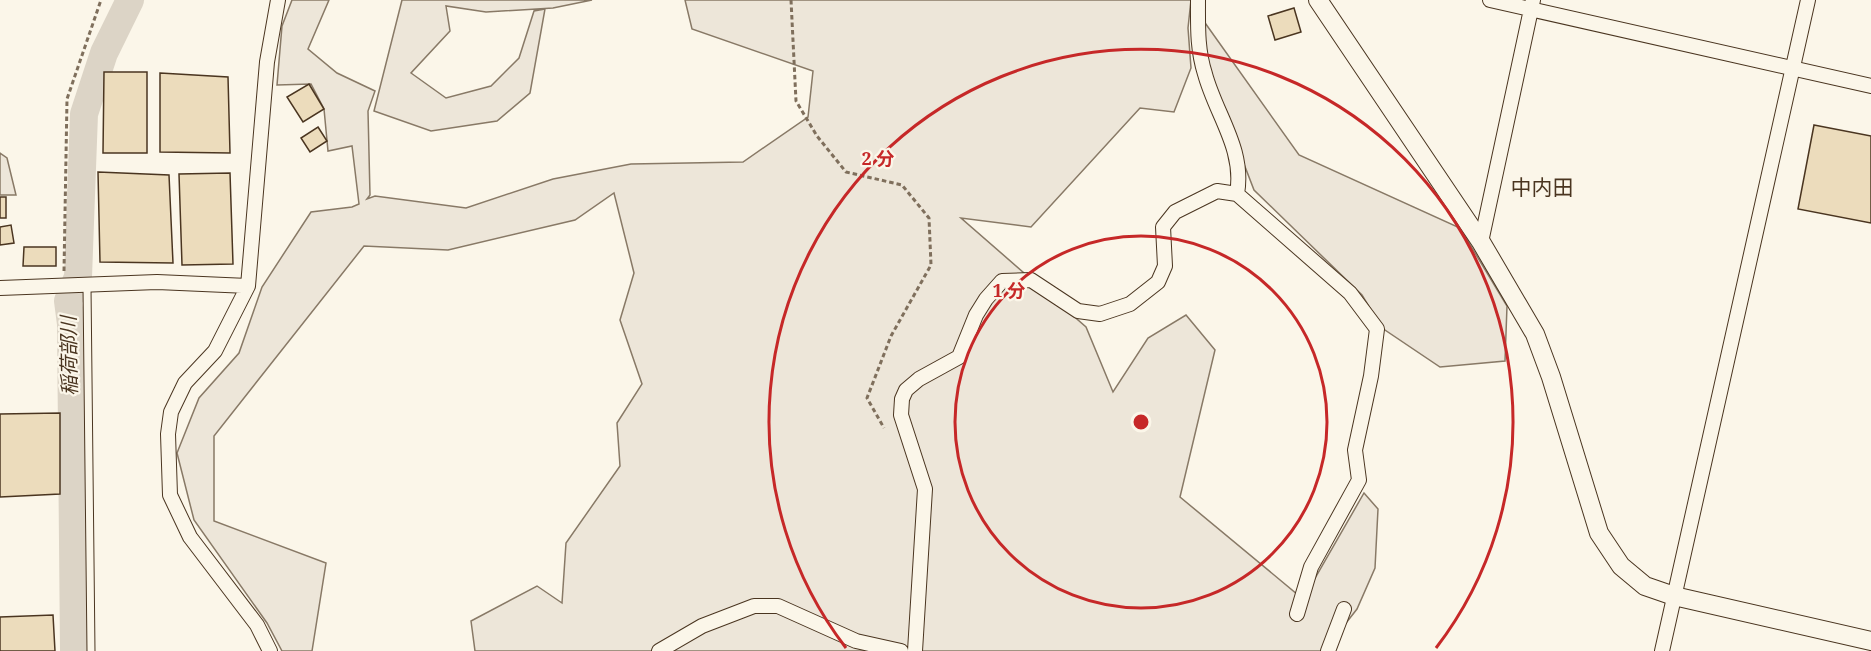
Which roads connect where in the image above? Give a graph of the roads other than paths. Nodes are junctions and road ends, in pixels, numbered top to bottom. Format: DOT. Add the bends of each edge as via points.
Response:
graph roads {
  1 [pos="278,0"];
  2 [pos="1198,0"];
  3 [pos="1318,0"];
  4 [pos="1490,0"];
  5 [pos="1808,0"];
  6 [pos="1532,4"];
  7 [pos="1793,68"];
  8 [pos="1871,86"];
  9 [pos="1238,194"];
  10 [pos="1481,242"];
  11 [pos="248,286"];
  12 [pos="87,287"];
  13 [pos="0,288"];
  14 [pos="1674,596"];
  15 [pos="1344,609"];
  16 [pos="1297,614"];
  17 [pos="1871,641"];
  18 [pos="91,651"];
  19 [pos="270,651"];
  20 [pos="659,651"];
  21 [pos="901,651"];
  22 [pos="915,651"];
  23 [pos="1328,651"];
  24 [pos="1662,651"];
  1 -- 11 [label="street" via="267,62"];
  2 -- 9 [label="street" via="1197,43 1205,76 1231,134 1240,178"];
  3 -- 10 [label="street"];
  4 -- 6 [label="street"];
  5 -- 7 [label="street"];
  6 -- 7 [label="street"];
  6 -- 10 [label="street"];
  7 -- 8 [label="street"];
  7 -- 14 [label="street"];
  9 -- 16 [label="street" via="1350,293 1377,329 1355,450 1359,480 1311,567"];
  9 -- 22 [label="street" via="1217,191 1175,212 1163,227 1165,266 1158,282 1130,304 1100,314 1078,311 1031,280 1002,281 976,315 959,357 906,390 901,415 925,489"];
  10 -- 14 [label="street" via="1535,334 1599,533 1621,566 1646,586"];
  11 -- 12 [label="street" via="158,282"];
  11 -- 19 [label="street" via="215,351 185,383 171,412 170,495 190,537 257,625"];
  12 -- 13 [label="street"];
  12 -- 18 [label="lane"];
  14 -- 17 [label="street"];
  14 -- 24 [label="street"];
  15 -- 23 [label="street"];
  20 -- 21 [label="street" via="702,626 754,606 778,606 856,641"];
}
